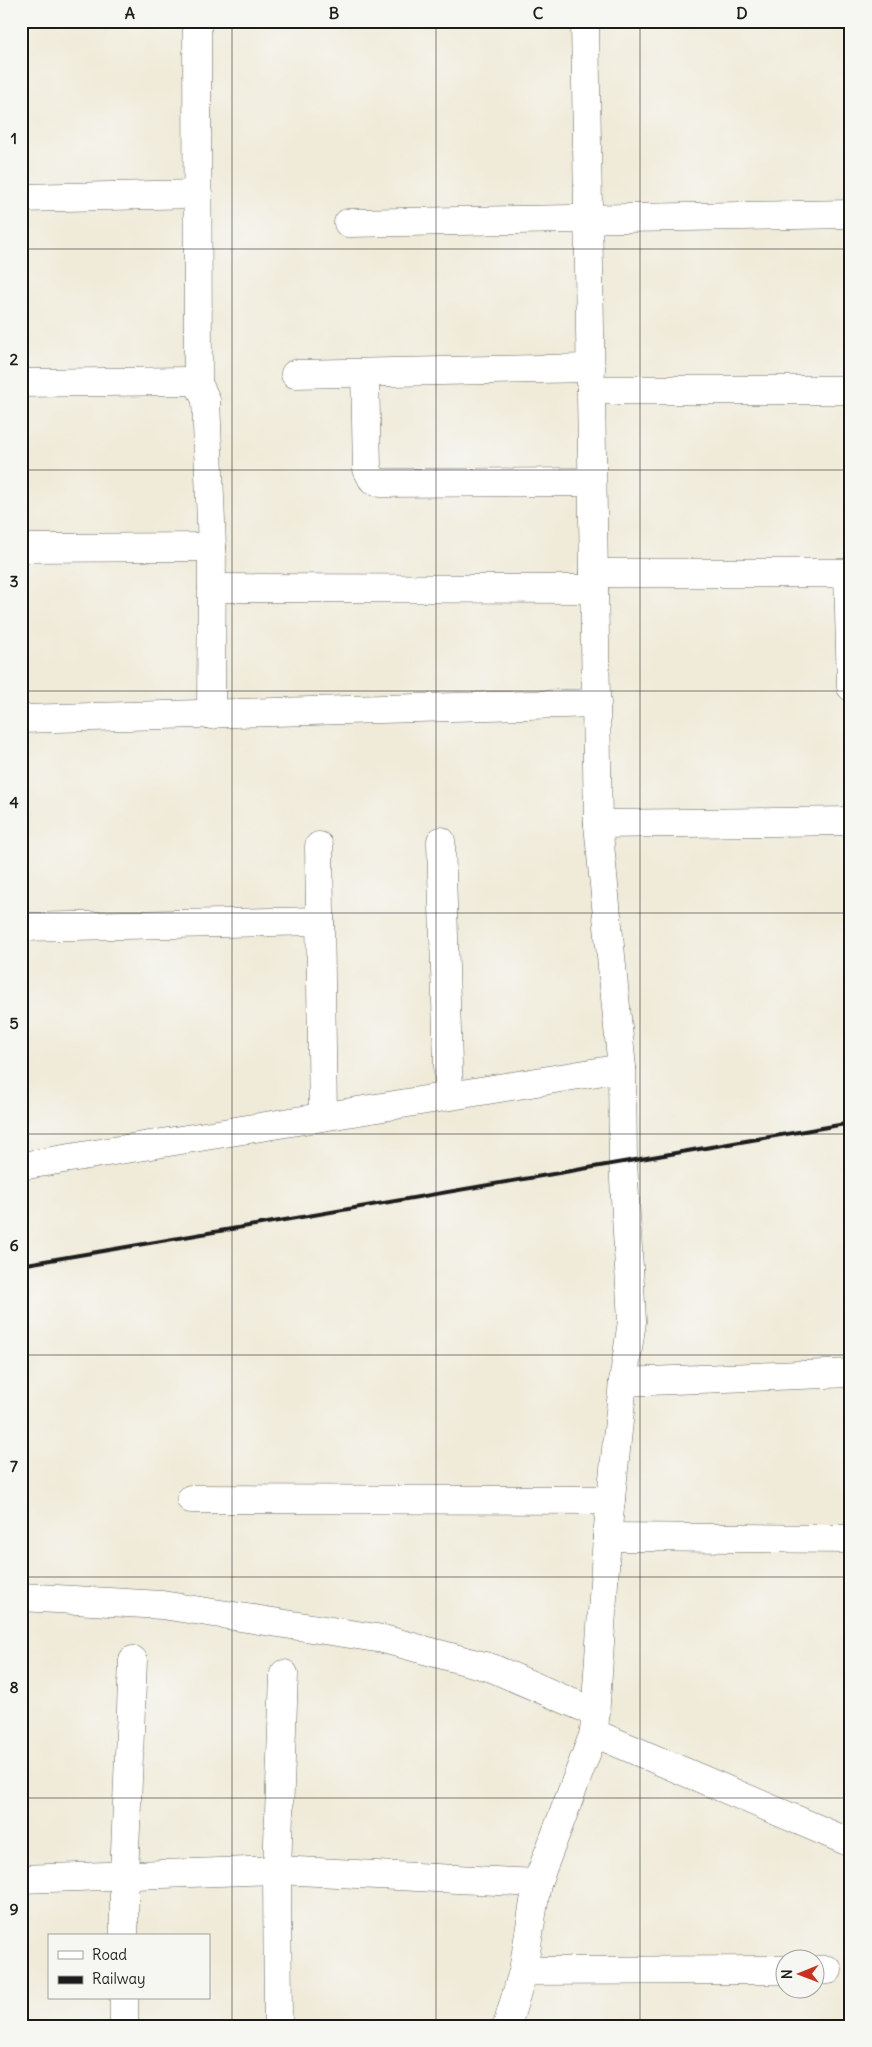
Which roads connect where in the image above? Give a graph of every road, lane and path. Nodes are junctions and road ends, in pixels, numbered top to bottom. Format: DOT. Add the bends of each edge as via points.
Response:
graph roads {
  1 [pos="197,21"];
  2 [pos="585,21"];
  3 [pos="198,194"];
  4 [pos="21,198"];
  5 [pos="851,214"];
  6 [pos="589,218"];
  7 [pos="348,223"];
  8 [pos="365,373"];
  9 [pos="295,374"];
  10 [pos="591,379"];
  11 [pos="21,383"];
  12 [pos="198,383"];
  13 [pos="851,390"];
  14 [pos="592,482"];
  15 [pos="212,547"];
  16 [pos="21,548"];
  17 [pos="849,573"];
  18 [pos="594,581"];
  19 [pos="212,588"];
  20 [pos="851,686"];
  21 [pos="597,703"];
  22 [pos="211,715"];
  23 [pos="21,719"];
  24 [pos="851,820"];
  25 [pos="598,824"];
  26 [pos="441,841"];
  27 [pos="319,846"];
  28 [pos="320,922"];
  29 [pos="21,927"];
  30 [pos="622,1068"];
  31 [pos="449,1096"];
  32 [pos="323,1116"];
  33 [pos="21,1166"];
  34 [pos="851,1373"];
  35 [pos="623,1382"];
  36 [pos="191,1498"];
  37 [pos="611,1500"];
  38 [pos="607,1537"];
  39 [pos="851,1539"];
  40 [pos="21,1597"];
  41 [pos="133,1660"];
  42 [pos="284,1674"];
  43 [pos="595,1723"];
  44 [pos="851,1843"];
  45 [pos="277,1870"];
  46 [pos="124,1874"];
  47 [pos="21,1879"];
  48 [pos="537,1883"];
  49 [pos="124,1934"];
  50 [pos="774,1970"];
  51 [pos="523,1971"];
  52 [pos="124,2000"];
  53 [pos="124,2026"];
  54 [pos="278,2026"];
  55 [pos="507,2026"];
  1 -- 3 [label="street"];
  2 -- 6 [label="street"];
  3 -- 4 [label="street"];
  3 -- 12 [label="street"];
  5 -- 6 [label="street"];
  6 -- 7 [label="street"];
  6 -- 10 [label="street"];
  8 -- 9 [label="street"];
  8 -- 10 [label="street"];
  8 -- 14 [label="street" via="367,469 372,479 381,483"];
  10 -- 13 [label="street"];
  10 -- 14 [label="street"];
  11 -- 12 [label="street"];
  12 -- 15 [label="street" via="206,400"];
  14 -- 18 [label="street"];
  15 -- 16 [label="street"];
  15 -- 19 [label="street"];
  17 -- 18 [label="street"];
  17 -- 20 [label="street"];
  18 -- 19 [label="street"];
  18 -- 21 [label="street"];
  19 -- 22 [label="street"];
  21 -- 22 [label="street"];
  21 -- 25 [label="street"];
  22 -- 23 [label="street"];
  24 -- 25 [label="street"];
  25 -- 30 [label="street"];
  26 -- 31 [label="street"];
  27 -- 28 [label="street"];
  28 -- 29 [label="street"];
  28 -- 32 [label="street"];
  30 -- 31 [label="street"];
  30 -- 35 [label="street" via="623,1162 632,1321"];
  31 -- 32 [label="street"];
  32 -- 33 [label="street"];
  34 -- 35 [label="street"];
  35 -- 37 [label="street"];
  36 -- 37 [label="street"];
  37 -- 38 [label="street"];
  38 -- 39 [label="street"];
  38 -- 43 [label="street"];
  40 -- 43 [label="street" via="162,1605 383,1639 492,1668"];
  41 -- 46 [label="street"];
  42 -- 45 [label="street"];
  43 -- 44 [label="street"];
  43 -- 48 [label="street"];
  45 -- 46 [label="street"];
  45 -- 48 [label="street"];
  45 -- 54 [label="street"];
  46 -- 47 [label="street"];
  46 -- 49 [label="street"];
  48 -- 51 [label="street"];
  50 -- 51 [label="street"];
  51 -- 55 [label="street"];
  52 -- 53 [label="street"];
}
